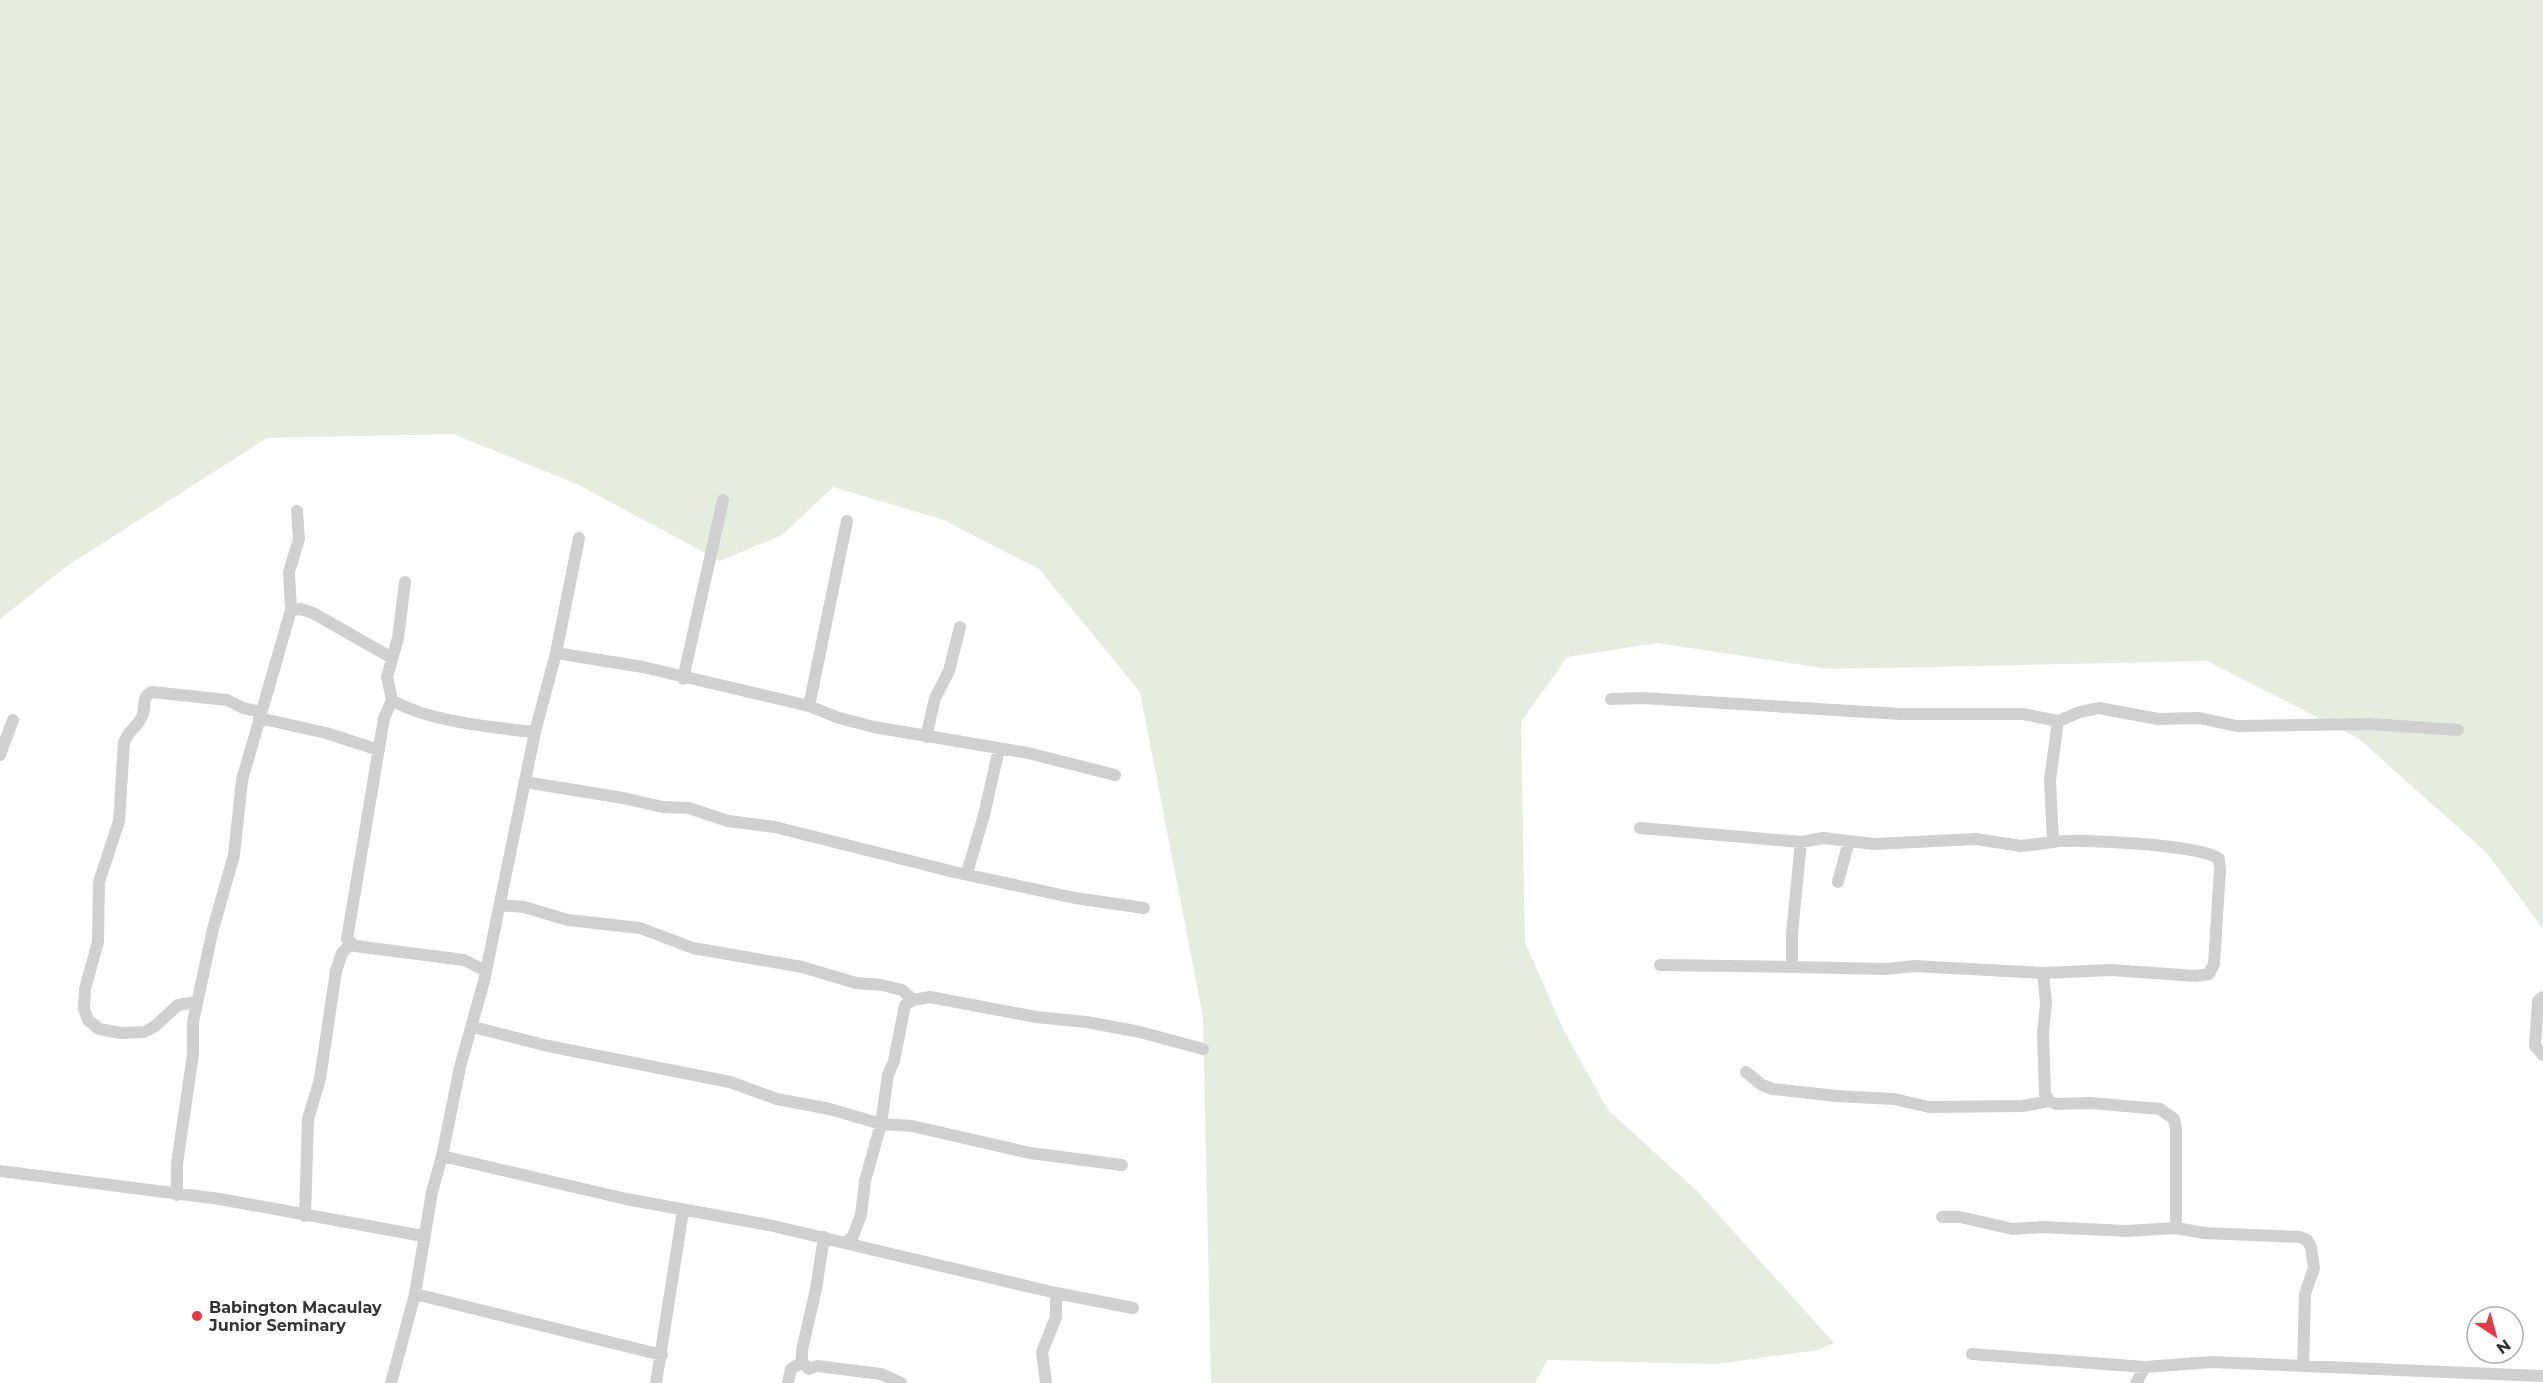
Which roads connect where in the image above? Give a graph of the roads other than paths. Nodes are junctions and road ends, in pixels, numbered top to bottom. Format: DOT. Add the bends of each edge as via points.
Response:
graph roads {
  1 [pos="723,500"];
  2 [pos="297,511"];
  3 [pos="847,521"];
  4 [pos="579,538"];
  5 [pos="405,582"];
  6 [pos="291,610"];
  7 [pos="960,627"];
  8 [pos="556,653"];
  9 [pos="392,658"];
  10 [pos="683,678"];
  11 [pos="1611,699"];
  12 [pos="392,700"];
  13 [pos="809,706"];
  14 [pos="260,715"];
  15 [pos="12,720"];
  16 [pos="2058,721"];
  17 [pos="2458,730"];
  18 [pos="535,732"];
  19 [pos="926,737"];
  20 [pos="999,749"];
  21 [pos="379,750"];
  22 [pos="0,755"];
  23 [pos="1115,775"];
  24 [pos="525,782"];
  25 [pos="1640,828"];
  26 [pos="1801,842"];
  27 [pos="1849,842"];
  28 [pos="2053,842"];
  29 [pos="967,873"];
  30 [pos="1838,882"];
  31 [pos="500,905"];
  32 [pos="1144,908"];
  33 [pos="351,944"];
  34 [pos="1660,965"];
  35 [pos="1792,967"];
  36 [pos="486,971"];
  37 [pos="2043,972"];
  38 [pos="2543,997"];
  39 [pos="913,1000"];
  40 [pos="197,1002"];
  41 [pos="473,1028"];
  42 [pos="1203,1050"];
  43 [pos="2543,1055"];
  44 [pos="1746,1072"];
  45 [pos="2049,1101"];
  46 [pos="881,1124"];
  47 [pos="442,1156"];
  48 [pos="1122,1165"];
  49 [pos="0,1171"];
  50 [pos="177,1195"];
  51 [pos="683,1211"];
  52 [pos="305,1216"];
  53 [pos="1942,1217"];
  54 [pos="2176,1228"];
  55 [pos="423,1236"];
  56 [pos="824,1237"];
  57 [pos="847,1242"];
  58 [pos="1056,1293"];
  59 [pos="415,1294"];
  60 [pos="1133,1308"];
  61 [pos="1972,1354"];
  62 [pos="662,1355"];
  63 [pos="802,1362"];
  64 [pos="2303,1366"];
  65 [pos="2145,1367"];
  66 [pos="2540,1378"];
  67 [pos="391,1383"];
  68 [pos="656,1383"];
  69 [pos="788,1383"];
  70 [pos="901,1383"];
  71 [pos="1046,1383"];
  72 [pos="2136,1383"];
  1 -- 10 [label="street"];
  2 -- 6 [label="street" via="299,539 289,572"];
  3 -- 13 [label="street"];
  4 -- 8 [label="street"];
  5 -- 9 [label="street"];
  6 -- 9 [label="street" via="313,613"];
  6 -- 14 [label="street"];
  7 -- 19 [label="street" via="950,671 935,698"];
  8 -- 10 [label="street" via="643,667"];
  8 -- 18 [label="street"];
  9 -- 12 [label="street" via="387,678"];
  10 -- 13 [label="street"];
  11 -- 16 [label="street" via="1899,714 2023,714"];
  12 -- 18 [label="street" via="404,707 470,723"];
  12 -- 21 [label="street" via="384,718"];
  13 -- 19 [label="street" via="839,718"];
  14 -- 21 [label="street"];
  14 -- 40 [label="street" via="242,780 234,855"];
  14 -- 40 [label="street" via="227,700 152,692 147,695 140,721 126,733 123,742 119,821 99,882 99,942 85,989 84,1009 88,1020 99,1029 144,1032 178,1005"];
  15 -- 22 [label="street"];
  16 -- 17 [label="street" via="2099,708 2158,719 2199,718 2237,726 2370,724"];
  16 -- 28 [label="street" via="2050,780"];
  18 -- 24 [label="street"];
  19 -- 20 [label="street"];
  20 -- 23 [label="street"];
  20 -- 29 [label="street"];
  21 -- 33 [label="street" via="347,933"];
  24 -- 29 [label="street" via="663,807 689,808"];
  24 -- 31 [label="street"];
  25 -- 26 [label="street"];
  26 -- 27 [label="street" via="1823,838"];
  26 -- 35 [label="street"];
  27 -- 28 [label="street" via="1976,839 2021,846"];
  27 -- 30 [label="street"];
  28 -- 37 [label="street" via="2152,845 2214,854 2220,870 2214,964 2210,974 2196,976 2111,970"];
  29 -- 32 [label="street" via="1075,898"];
  31 -- 36 [label="street"];
  31 -- 39 [label="street" via="524,907 568,920 640,928 693,948 902,990"];
  33 -- 36 [label="street" via="464,960"];
  33 -- 52 [label="street" via="342,953 336,971 320,1079 308,1119"];
  34 -- 35 [label="street"];
  35 -- 37 [label="street" via="1914,966"];
  36 -- 41 [label="street"];
  37 -- 45 [label="street" via="2043,1081"];
  38 -- 43 [label="street" via="2538,1000 2535,1046"];
  39 -- 42 [label="street" via="930,997 1036,1017 1087,1022"];
  39 -- 46 [label="street" via="905,1005"];
  40 -- 50 [label="street" via="177,1164"];
  41 -- 46 [label="street" via="730,1082 777,1099"];
  41 -- 47 [label="street" via="460,1067"];
  44 -- 45 [label="street" via="1773,1089 1894,1099 1929,1107 2023,1106"];
  45 -- 54 [label="street" via="2167,1112 2174,1119"];
  46 -- 48 [label="street" via="912,1126 1030,1153"];
  46 -- 57 [label="street" via="865,1181 858,1226"];
  47 -- 51 [label="street"];
  47 -- 55 [label="street"];
  49 -- 50 [label="street"];
  50 -- 52 [label="street"];
  51 -- 56 [label="street"];
  51 -- 62 [label="street"];
  52 -- 55 [label="street"];
  53 -- 54 [label="street" via="1960,1217 2012,1229"];
  54 -- 64 [label="street" via="2307,1240 2314,1268 2305,1294"];
  55 -- 59 [label="street"];
  56 -- 57 [label="street"];
  56 -- 63 [label="street"];
  57 -- 58 [label="street"];
  58 -- 60 [label="street"];
  58 -- 71 [label="street" via="1056,1317 1042,1352"];
  59 -- 62 [label="street"];
  59 -- 67 [label="street"];
  61 -- 65 [label="street"];
  62 -- 68 [label="street"];
  63 -- 69 [label="street" via="791,1369"];
  63 -- 70 [label="street" via="809,1369 817,1365 881,1374"];
  64 -- 65 [label="street" via="2211,1362"];
  64 -- 66 [label="street"];
  65 -- 72 [label="street"];
}
